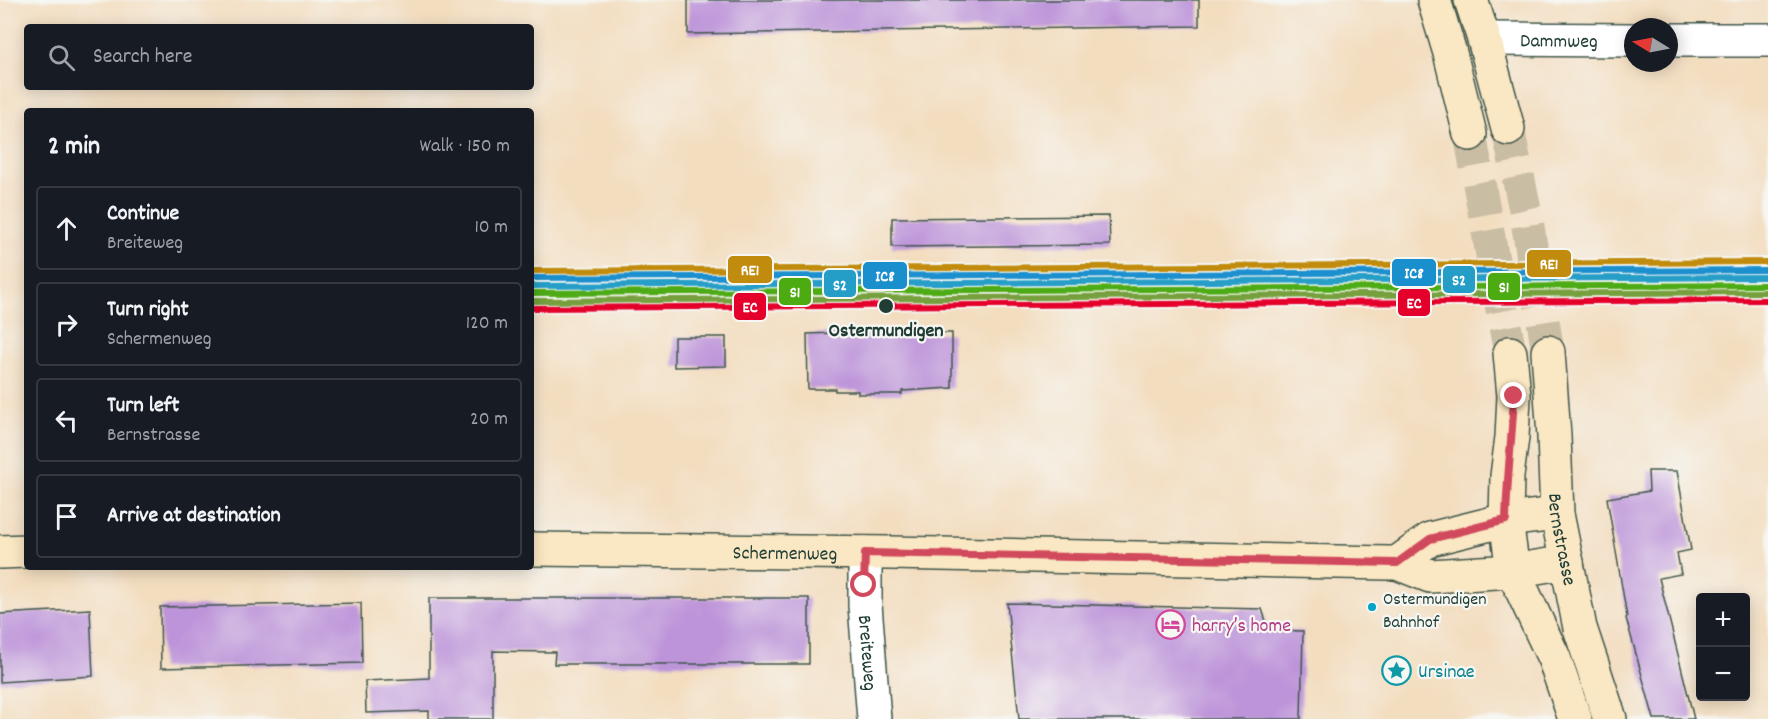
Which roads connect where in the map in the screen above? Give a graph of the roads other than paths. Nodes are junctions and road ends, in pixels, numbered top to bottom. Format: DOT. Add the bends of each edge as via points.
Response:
graph roads {
  1 [pos="1434,0"];
  2 [pos="1471,0"];
  3 [pos="1484,39"];
  4 [pos="1624,40"];
  5 [pos="1678,40"];
  6 [pos="1768,40"];
  7 [pos="1508,129"];
  8 [pos="1470,134"];
  9 [pos="1548,352"];
  10 [pos="1510,353"];
  11 [pos="1557,514"];
  12 [pos="1506,520"];
  13 [pos="534,549"];
  14 [pos="24,551"];
  15 [pos="0,552"];
  16 [pos="865,553"];
  17 [pos="1397,563"];
  18 [pos="1568,566"];
  19 [pos="1518,582"];
  20 [pos="874,719"];
  21 [pos="1575,719"];
  22 [pos="1610,719"];
  1 -- 8 [label="street"];
  2 -- 3 [label="street"];
  3 -- 4 [label="street, Dammweg"];
  3 -- 7 [label="street"];
  5 -- 6 [label="street"];
  9 -- 11 [label="street, Bernstrasse"];
  10 -- 12 [label="street" via="1514,396"];
  11 -- 12 [label="street"];
  11 -- 18 [label="street, Bernstrasse"];
  12 -- 17 [label="street" via="1430,539"];
  12 -- 19 [label="street"];
  13 -- 16 [label="street, Schermenweg"];
  14 -- 15 [label="street"];
  16 -- 17 [label="street, Schermenweg"];
  16 -- 20 [label="street, Breiteweg"];
  17 -- 19 [label="street, Schermenweg" via="1430,576"];
  18 -- 19 [label="street, Schermenweg"];
  18 -- 22 [label="street, Bernstrasse" via="1580,628"];
  19 -- 21 [label="street" via="1554,658"];
}
